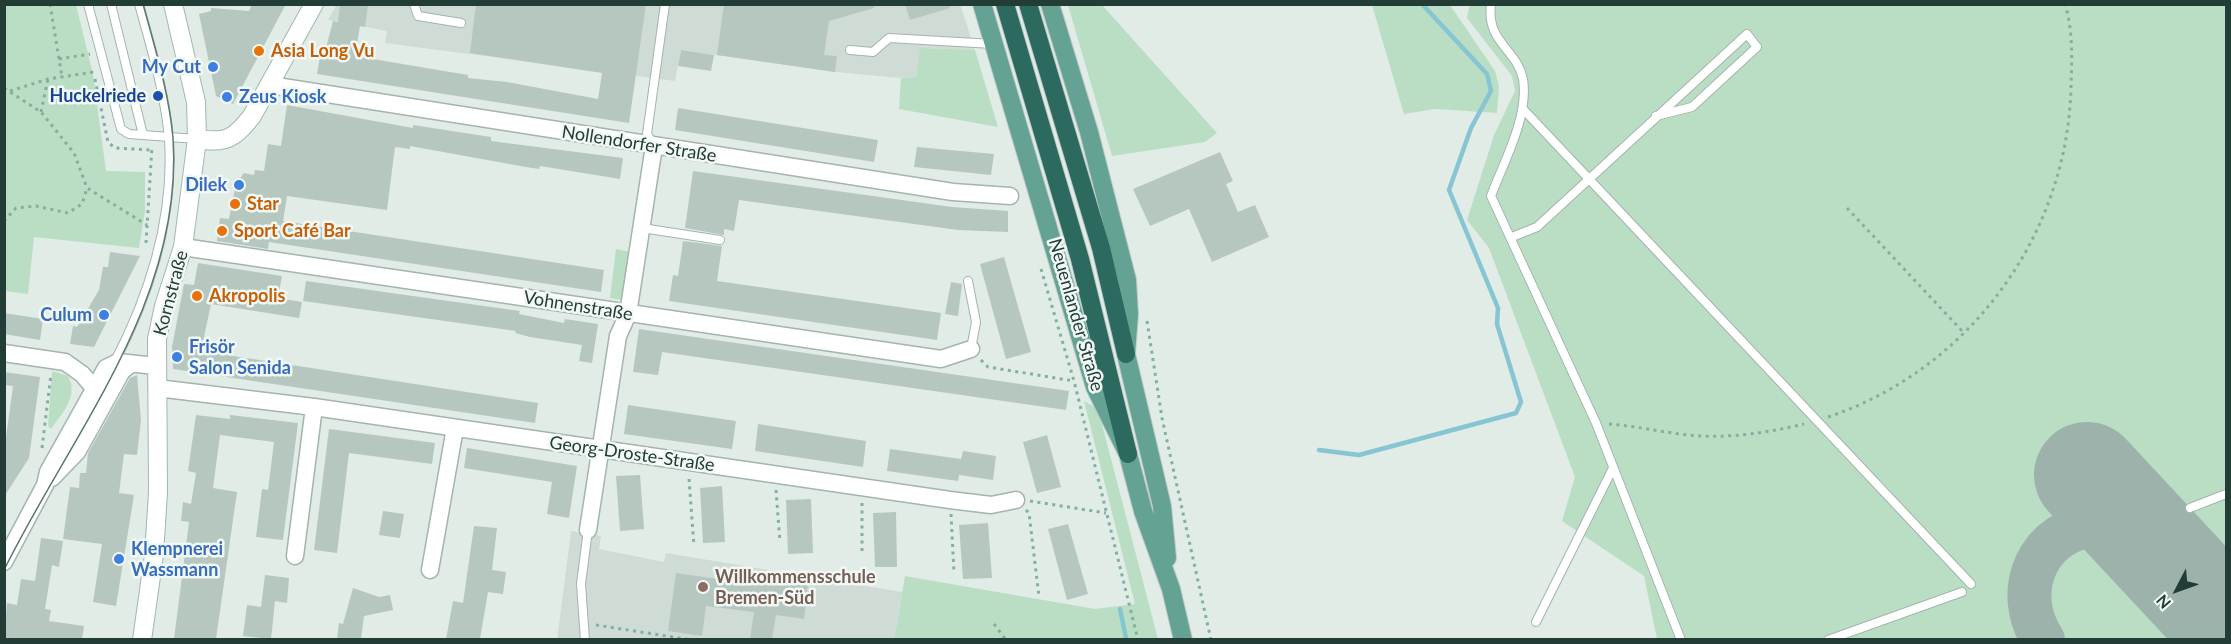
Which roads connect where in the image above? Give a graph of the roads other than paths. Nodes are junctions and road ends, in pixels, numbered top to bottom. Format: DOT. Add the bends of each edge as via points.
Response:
graph roads {
  1 [pos="88,4"];
  2 [pos="111,4"];
  3 [pos="139,4"];
  4 [pos="173,4"];
  5 [pos="314,4"];
  6 [pos="414,4"];
  7 [pos="665,4"];
  8 [pos="982,4"];
  9 [pos="1005,4"];
  10 [pos="1028,4"];
  11 [pos="1050,4"];
  12 [pos="1491,4"];
  13 [pos="461,22"];
  14 [pos="993,44"];
  15 [pos="850,50"];
  16 [pos="270,85"];
  17 [pos="1523,109"];
  18 [pos="1656,116"];
  19 [pos="148,135"];
  20 [pos="168,136"];
  21 [pos="196,139"];
  22 [pos="654,146"];
  23 [pos="1588,178"];
  24 [pos="1010,195"];
  25 [pos="642,228"];
  26 [pos="1512,237"];
  27 [pos="720,240"];
  28 [pos="183,247"];
  29 [pos="968,281"];
  30 [pos="628,314"];
  31 [pos="971,349"];
  32 [pos="4,353"];
  33 [pos="1126,354"];
  34 [pos="113,364"];
  35 [pos="131,364"];
  36 [pos="156,366"];
  37 [pos="115,384"];
  38 [pos="157,388"];
  39 [pos="94,389"];
  40 [pos="314,407"];
  41 [pos="455,428"];
  42 [pos="602,450"];
  43 [pos="1128,454"];
  44 [pos="1613,468"];
  45 [pos="47,479"];
  46 [pos="2226,495"];
  47 [pos="1016,500"];
  48 [pos="2190,508"];
  49 [pos="588,530"];
  50 [pos="294,556"];
  51 [pos="4,562"];
  52 [pos="430,570"];
  53 [pos="1971,584"];
  54 [pos="1171,589"];
  55 [pos="1962,592"];
  56 [pos="1536,622"];
  57 [pos="142,639"];
  58 [pos="585,639"];
  59 [pos="1183,639"];
  60 [pos="1681,639"];
  61 [pos="1828,639"];
  1 -- 19 [label="lane" via="121,129 129,134"];
  2 -- 19 [label="lane"];
  3 -- 20 [label="lane"];
  4 -- 21 [label="street" via="196,102"];
  5 -- 16 [label="street"];
  6 -- 13 [label="lane" via="418,16"];
  7 -- 22 [label="lane" via="647,134"];
  8 -- 14 [label="main road, Neuenlander Straße"];
  9 -- 43 [label="highway, Neuenlander Straße" via="1077,247"];
  10 -- 33 [label="highway, Neuenlander Straße" via="1101,248"];
  11 -- 33 [label="main road, Neuenlander Straße" via="1121,251 1129,314"];
  12 -- 17 [label="lane" via="1489,21 1523,79"];
  14 -- 15 [label="lane" via="889,38 873,52"];
  14 -- 43 [label="main road, Neuenlander Straße" via="1095,387"];
  16 -- 21 [label="street" via="252,116 230,139"];
  16 -- 22 [label="street, Nollendorfer Straße"];
  17 -- 23 [label="lane"];
  17 -- 26 [label="lane" via="1491,196"];
  18 -- 18 [label="lane" via="1747,34 1757,47 1692,107"];
  18 -- 23 [label="lane"];
  19 -- 20 [label="lane"];
  20 -- 21 [label="lane"];
  20 -- 34 [label="lane" via="168,185 156,258 136,316"];
  21 -- 28 [label="street, Kornstraße"];
  22 -- 24 [label="street, Nollendorfer Straße" via="953,192"];
  22 -- 25 [label="street"];
  23 -- 26 [label="lane" via="1537,226"];
  23 -- 53 [label="lane"];
  25 -- 27 [label="lane"];
  25 -- 30 [label="street"];
  26 -- 44 [label="lane"];
  28 -- 30 [label="street, Vohnenstraße"];
  28 -- 36 [label="street, Kornstraße" via="164,306"];
  29 -- 31 [label="lane" via="976,322"];
  30 -- 31 [label="street, Vohnenstraße" via="941,359"];
  30 -- 42 [label="street" via="618,336"];
  32 -- 39 [label="street" via="74,367"];
  33 -- 54 [label="main road, Neuenlander Straße" via="1161,506"];
  34 -- 35 [label="street"];
  34 -- 37 [label="lane"];
  34 -- 39 [label="street" via="106,368"];
  35 -- 36 [label="street"];
  35 -- 37 [label="street"];
  36 -- 38 [label="street, Kornstraße"];
  37 -- 45 [label="street" via="77,452"];
  38 -- 40 [label="street, Georg-Droste-Straße"];
  38 -- 57 [label="street, Kornstraße" via="157,510"];
  39 -- 45 [label="street"];
  40 -- 41 [label="street, Georg-Droste-Straße"];
  40 -- 50 [label="street"];
  41 -- 42 [label="street, Georg-Droste-Straße"];
  41 -- 52 [label="street"];
  42 -- 47 [label="street, Georg-Droste-Straße" via="991,505"];
  42 -- 49 [label="street"];
  43 -- 54 [label="main road, Neuenlander Straße" via="1143,511"];
  44 -- 56 [label="lane"];
  44 -- 60 [label="lane"];
  45 -- 51 [label="street"];
  46 -- 48 [label="lane"];
  49 -- 58 [label="lane" via="581,584"];
  54 -- 59 [label="main road, Neuenlander Straße"];
  55 -- 61 [label="lane"];
}
